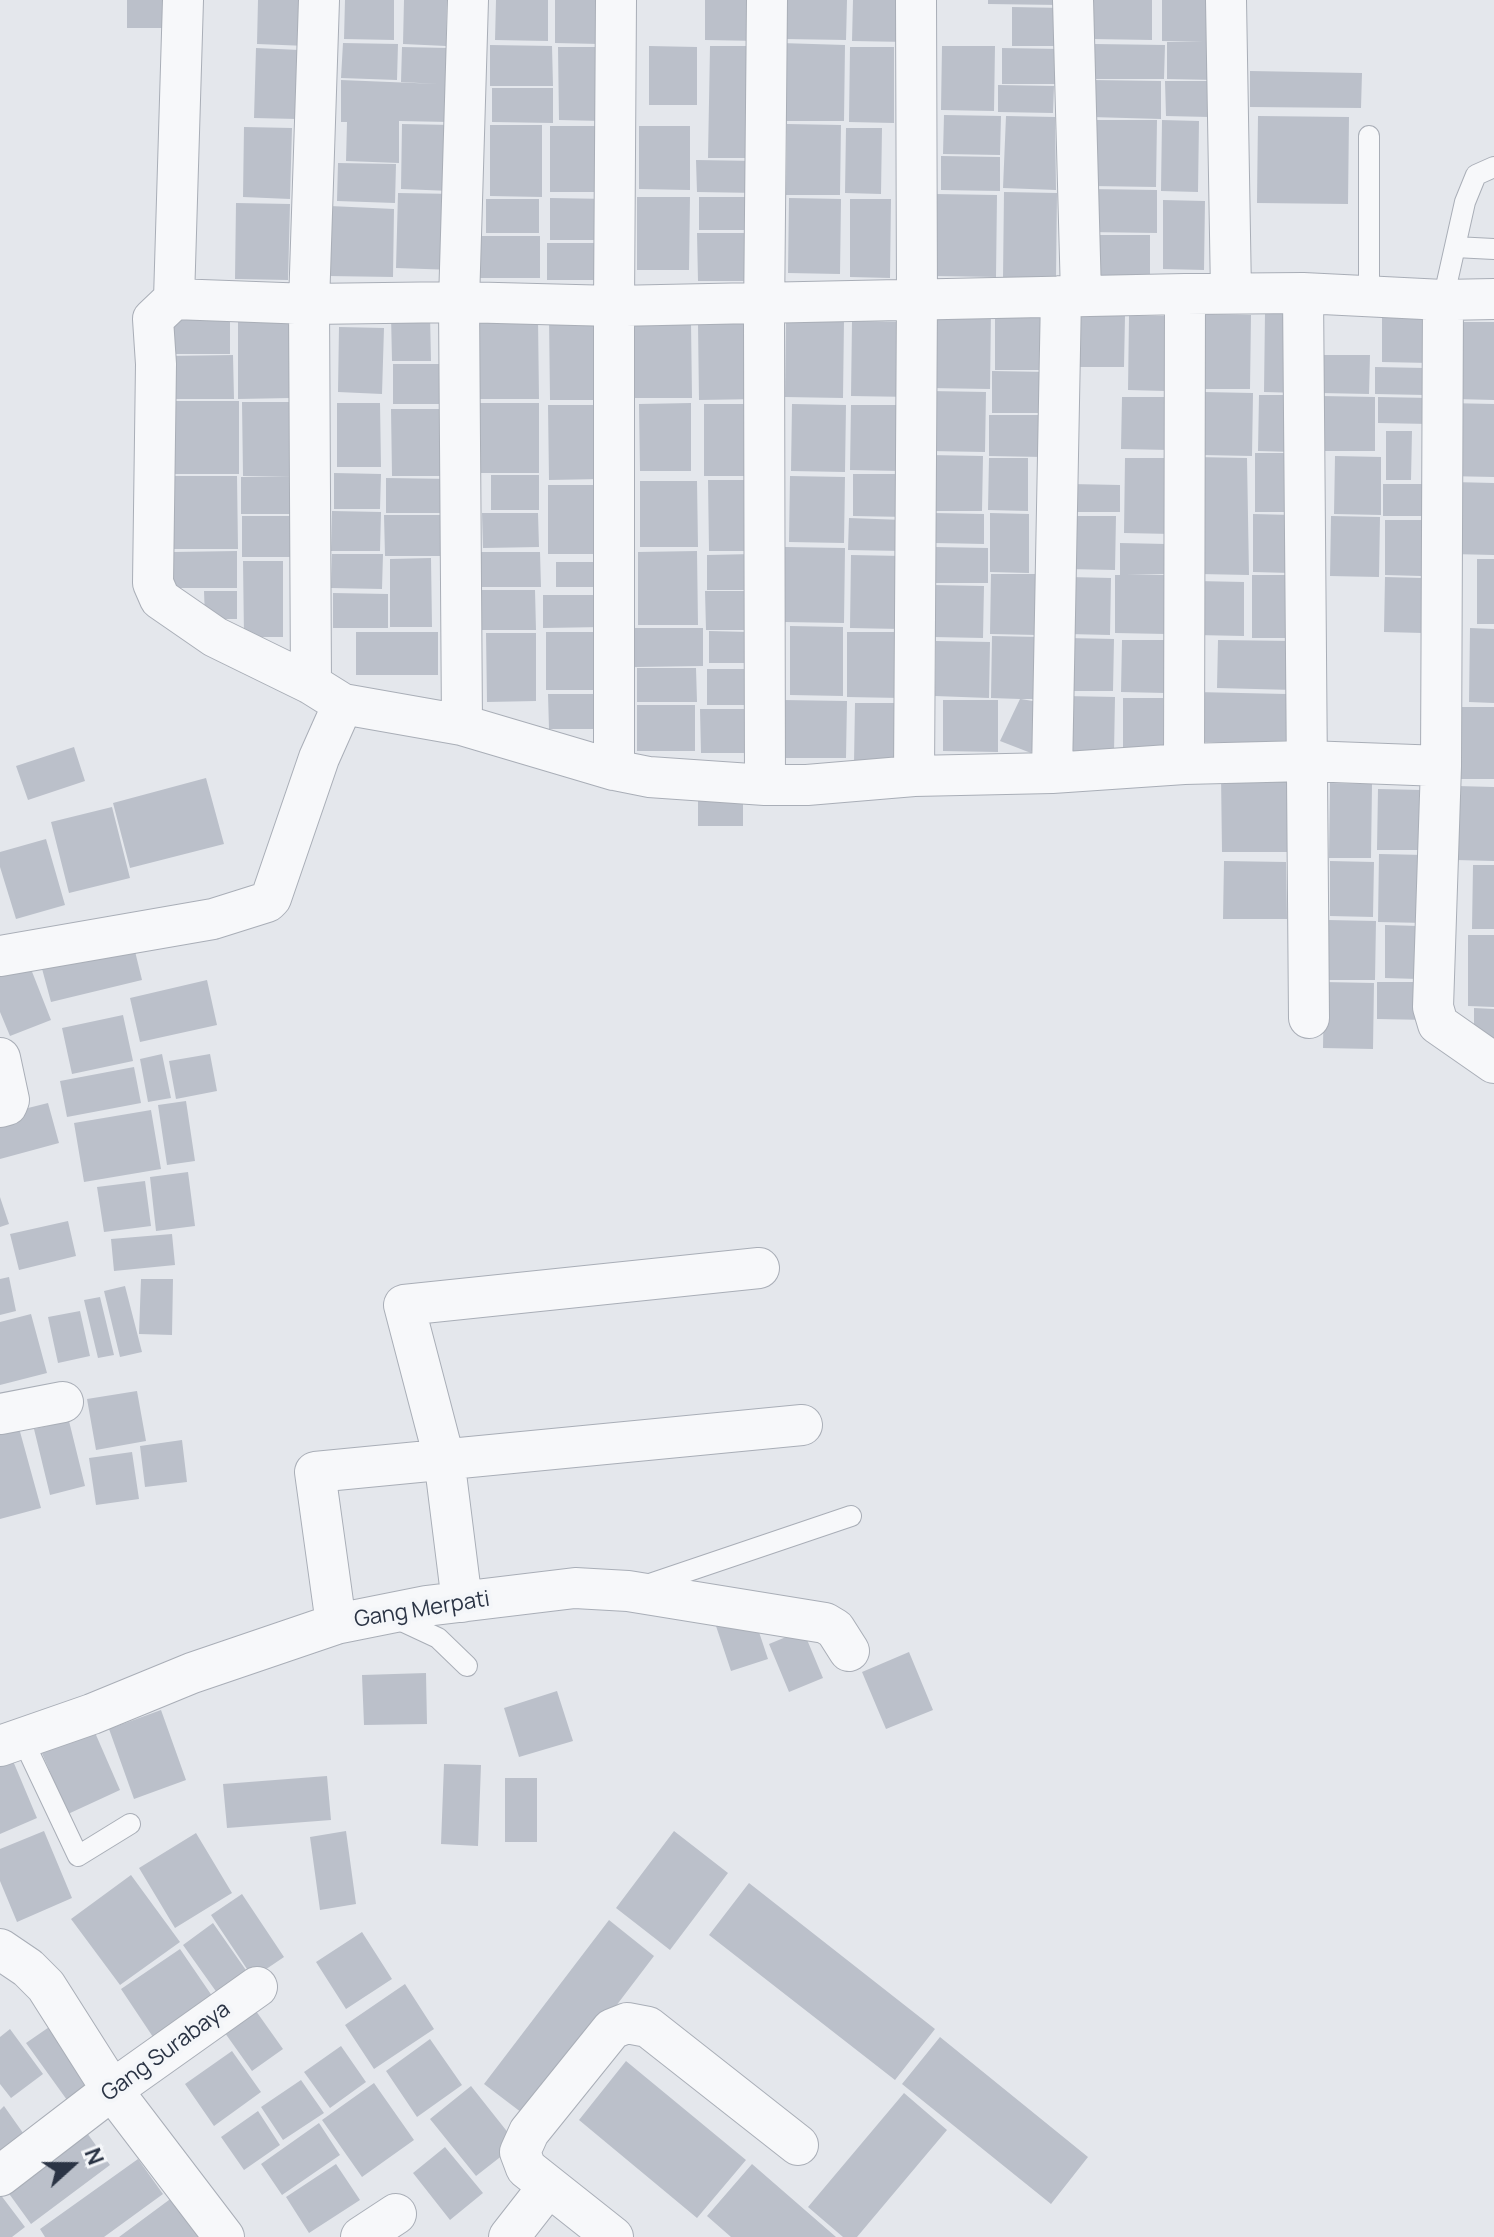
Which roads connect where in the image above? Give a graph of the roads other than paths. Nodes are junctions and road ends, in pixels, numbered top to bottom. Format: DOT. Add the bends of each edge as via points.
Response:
graph roads {
  1 [pos="183,0"];
  2 [pos="319,0"];
  3 [pos="468,0"];
  4 [pos="616,0"];
  5 [pos="767,0"];
  6 [pos="916,0"];
  7 [pos="1073,0"];
  8 [pos="1226,0"];
  9 [pos="1369,136"];
  10 [pos="1494,167"];
  11 [pos="1455,247"];
  12 [pos="1494,249"];
  13 [pos="1231,293"];
  14 [pos="1303,293"];
  15 [pos="1185,294"];
  16 [pos="1369,295"];
  17 [pos="1071,296"];
  18 [pos="917,298"];
  19 [pos="174,299"];
  20 [pos="1494,299"];
  21 [pos="1443,300"];
  22 [pos="459,302"];
  23 [pos="309,304"];
  24 [pos="764,304"];
  25 [pos="614,306"];
  26 [pos="327,694"];
  27 [pos="462,725"];
  28 [pos="1307,761"];
  29 [pos="1184,764"];
  30 [pos="1441,766"];
  31 [pos="614,770"];
  32 [pos="1052,773"];
  33 [pos="914,776"];
  34 [pos="765,785"];
  35 [pos="0,956"];
  36 [pos="1309,1018"];
  37 [pos="0,1058"];
  38 [pos="1494,1063"];
  39 [pos="4,1105"];
  40 [pos="759,1268"];
  41 [pos="63,1402"];
  42 [pos="0,1414"];
  43 [pos="802,1425"];
  44 [pos="444,1458"];
  45 [pos="851,1516"];
  46 [pos="628,1591"];
  47 [pos="462,1602"];
  48 [pos="385,1613"];
  49 [pos="336,1624"];
  50 [pos="849,1651"];
  51 [pos="467,1666"];
  52 [pos="11,1742"];
  53 [pos="130,1824"];
  54 [pos="0,1949"];
  55 [pos="257,1987"];
  56 [pos="112,2090"];
  57 [pos="798,2145"];
  58 [pos="0,2176"];
  59 [pos="548,2187"];
  60 [pos="396,2214"];
  61 [pos="224,2237"];
  62 [pos="361,2237"];
  63 [pos="509,2237"];
  64 [pos="613,2237"];
  1 -- 19 [label="street"];
  2 -- 23 [label="street"];
  3 -- 22 [label="street"];
  4 -- 25 [label="street"];
  5 -- 24 [label="street"];
  6 -- 18 [label="street"];
  7 -- 17 [label="street"];
  8 -- 13 [label="street"];
  9 -- 16 [label="lane"];
  10 -- 11 [label="lane" via="1476,175"];
  11 -- 12 [label="lane"];
  11 -- 21 [label="lane"];
  13 -- 14 [label="street"];
  13 -- 15 [label="street"];
  14 -- 16 [label="street"];
  14 -- 28 [label="street"];
  15 -- 17 [label="street"];
  15 -- 29 [label="street"];
  16 -- 21 [label="street"];
  17 -- 18 [label="street"];
  17 -- 32 [label="street"];
  18 -- 24 [label="street"];
  18 -- 33 [label="street"];
  19 -- 23 [label="street"];
  19 -- 26 [label="street" via="153,319 153,583 160,599 192,623"];
  20 -- 21 [label="street"];
  21 -- 30 [label="street"];
  22 -- 23 [label="street"];
  22 -- 25 [label="street"];
  22 -- 27 [label="street"];
  23 -- 26 [label="street"];
  24 -- 25 [label="street"];
  24 -- 34 [label="street"];
  25 -- 31 [label="street"];
  26 -- 27 [label="street"];
  26 -- 35 [label="street" via="319,758 267,902 213,919"];
  27 -- 31 [label="street"];
  28 -- 29 [label="street"];
  28 -- 30 [label="street"];
  28 -- 36 [label="street"];
  29 -- 32 [label="street"];
  30 -- 38 [label="street" via="1433,1007 1438,1024"];
  31 -- 34 [label="street"];
  32 -- 33 [label="street"];
  33 -- 34 [label="street"];
  37 -- 39 [label="street"];
  40 -- 44 [label="street" via="404,1305"];
  41 -- 42 [label="street"];
  43 -- 44 [label="street"];
  44 -- 47 [label="street"];
  44 -- 49 [label="street" via="315,1472"];
  45 -- 46 [label="lane"];
  46 -- 47 [label="street, Gang Merpati" via="575,1588"];
  46 -- 50 [label="street, Gang Merpati" via="825,1623"];
  47 -- 48 [label="street, Gang Merpati"];
  48 -- 49 [label="street, Gang Merpati"];
  48 -- 51 [label="lane" via="438,1638"];
  49 -- 52 [label="street, Gang Merpati"];
  52 -- 53 [label="lane" via="78,1856"];
  54 -- 56 [label="street" via="46,1986"];
  55 -- 56 [label="street, Gang Surabaya"];
  56 -- 58 [label="street, Gang Surabaya"];
  56 -- 61 [label="street"];
  57 -- 59 [label="street" via="648,2027 627,2023 612,2029 529,2132 520,2152 526,2168"];
  59 -- 63 [label="street"];
  59 -- 64 [label="street"];
  60 -- 62 [label="street"];
}
